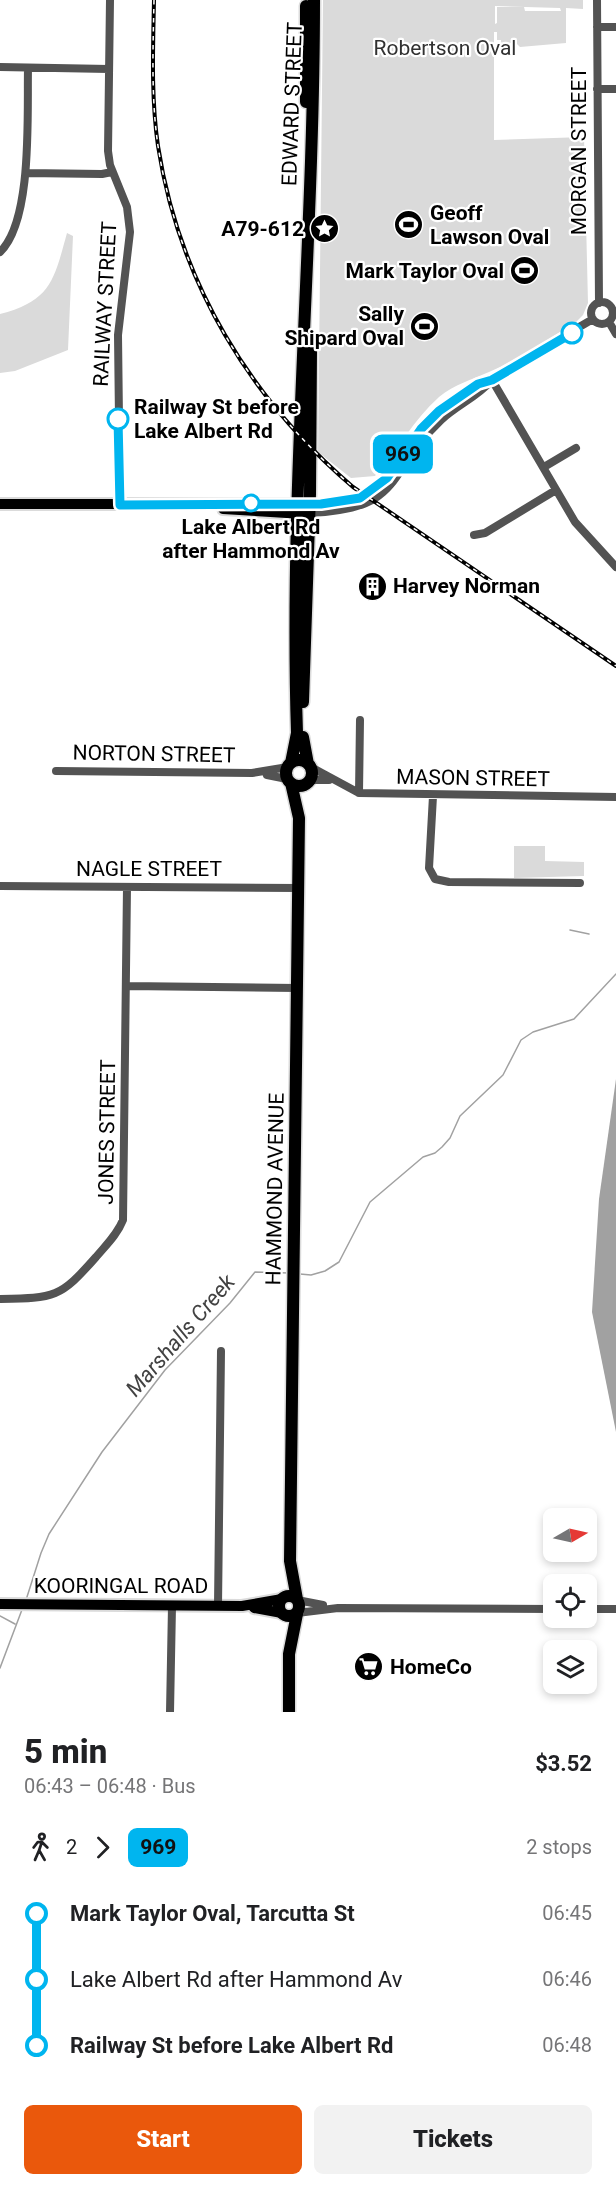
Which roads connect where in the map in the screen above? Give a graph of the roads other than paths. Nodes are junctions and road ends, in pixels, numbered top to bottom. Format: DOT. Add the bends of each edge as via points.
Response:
graph roads {
  1 [pos="110,0"];
  2 [pos="306,0"];
  3 [pos="314,0"];
  4 [pos="597,0"];
  5 [pos="597,27"];
  6 [pos="616,27"];
  7 [pos="0,67"];
  8 [pos="28,68"];
  9 [pos="109,69"];
  10 [pos="597,89"];
  11 [pos="616,89"];
  12 [pos="112,172"];
  13 [pos="26,173"];
  14 [pos="308,208"];
  15 [pos="0,252"];
  16 [pos="599,303"];
  17 [pos="614,308"];
  18 [pos="593,319"];
  19 [pos="609,322"];
  20 [pos="616,334"];
  21 [pos="492,380"];
  22 [pos="576,448"];
  23 [pos="544,467"];
  24 [pos="556,490"];
  25 [pos="0,504"];
  26 [pos="120,505"];
  27 [pos="304,509"];
  28 [pos="474,535"];
  29 [pos="616,567"];
  30 [pos="360,720"];
  31 [pos="308,765"];
  32 [pos="56,771"];
  33 [pos="289,773"];
  34 [pos="333,781"];
  35 [pos="307,782"];
  36 [pos="359,793"];
  37 [pos="433,796"];
  38 [pos="616,797"];
  39 [pos="299,818"];
  40 [pos="580,883"];
  41 [pos="0,886"];
  42 [pos="127,887"];
  43 [pos="299,888"];
  44 [pos="127,986"];
  45 [pos="297,988"];
  46 [pos="0,1299"];
  47 [pos="221,1351"];
  48 [pos="290,1561"];
  49 [pos="283,1599"];
  50 [pos="297,1600"];
  51 [pos="3,1604"];
  52 [pos="172,1606"];
  53 [pos="218,1606"];
  54 [pos="242,1606"];
  55 [pos="338,1608"];
  56 [pos="543,1609"];
  57 [pos="597,1609"];
  58 [pos="616,1609"];
  59 [pos="297,1613"];
  60 [pos="282,1614"];
  61 [pos="289,1654"];
  62 [pos="170,1712"];
  63 [pos="289,1712"];
  1 -- 9 [label="street, RAILWAY STREET"];
  2 -- 14 [label="highway, EDWARD STREET"];
  3 -- 14 [label="highway, EDWARD STREET" via="313,146"];
  4 -- 5 [label="street, MORGAN STREET"];
  5 -- 6 [label="street"];
  5 -- 10 [label="street, MORGAN STREET"];
  7 -- 8 [label="street"];
  8 -- 9 [label="street"];
  8 -- 13 [label="street"];
  9 -- 12 [label="street, RAILWAY STREET" via="108,151"];
  10 -- 11 [label="street"];
  10 -- 16 [label="street, MORGAN STREET"];
  12 -- 13 [label="street"];
  12 -- 26 [label="street, RAILWAY STREET" via="127,207 130,232 118,335"];
  13 -- 15 [label="street" via="14,229"];
  14 -- 27 [label="highway, EDWARD STREET" via="311,366"];
  16 -- 17 [label="street"];
  16 -- 18 [label="street" via="592,309"];
  17 -- 19 [label="street"];
  18 -- 19 [label="street"];
  18 -- 21 [label="street"];
  19 -- 20 [label="street"];
  21 -- 23 [label="street"];
  21 -- 27 [label="street" via="421,429 376,489 350,501"];
  22 -- 23 [label="street"];
  23 -- 24 [label="street"];
  24 -- 28 [label="street" via="485,533"];
  24 -- 29 [label="street" via="581,530"];
  25 -- 26 [label="main road"];
  26 -- 27 [label="main road"];
  27 -- 31 [label="highway" via="303,748"];
  27 -- 33 [label="highway, HAMMOND AVENUE" via="297,733"];
  30 -- 36 [label="street"];
  31 -- 33 [label="highway" via="297,760"];
  31 -- 34 [label="street, MASON STREET"];
  31 -- 35 [label="highway, HAMMOND AVENUE"];
  32 -- 33 [label="street, NORTON STREET"];
  33 -- 35 [label="highway"];
  33 -- 39 [label="highway, HAMMOND AVENUE"];
  34 -- 35 [label="street, MASON STREET"];
  34 -- 36 [label="street, MASON STREET"];
  35 -- 39 [label="highway, HAMMOND AVENUE"];
  36 -- 37 [label="street, MASON STREET"];
  37 -- 38 [label="street, MASON STREET"];
  37 -- 40 [label="street" via="429,868 435,879"];
  39 -- 43 [label="highway, HAMMOND AVENUE"];
  41 -- 42 [label="street, NAGLE STREET"];
  42 -- 43 [label="street, NAGLE STREET"];
  42 -- 44 [label="street, JONES STREET"];
  43 -- 45 [label="highway, HAMMOND AVENUE"];
  44 -- 45 [label="street"];
  44 -- 46 [label="street, JONES STREET" via="124,1211 120,1228 62,1291"];
  45 -- 48 [label="highway, HAMMOND AVENUE"];
  47 -- 53 [label="street"];
  48 -- 49 [label="highway, HAMMOND AVENUE"];
  48 -- 50 [label="highway, HAMMOND AVENUE"];
  49 -- 50 [label="highway" via="291,1596"];
  49 -- 54 [label="main road, KOORINGAL ROAD"];
  49 -- 60 [label="highway" via="279,1606"];
  50 -- 55 [label="street"];
  50 -- 59 [label="highway"];
  51 -- 52 [label="main road, KOORINGAL ROAD"];
  52 -- 53 [label="main road, KOORINGAL ROAD"];
  52 -- 62 [label="street"];
  53 -- 54 [label="main road, KOORINGAL ROAD"];
  54 -- 60 [label="main road, KOORINGAL ROAD"];
  55 -- 56 [label="street"];
  55 -- 59 [label="street"];
  57 -- 58 [label="street"];
  59 -- 60 [label="highway" via="291,1617"];
  59 -- 61 [label="highway"];
  60 -- 61 [label="highway"];
  61 -- 63 [label="highway"];
}
